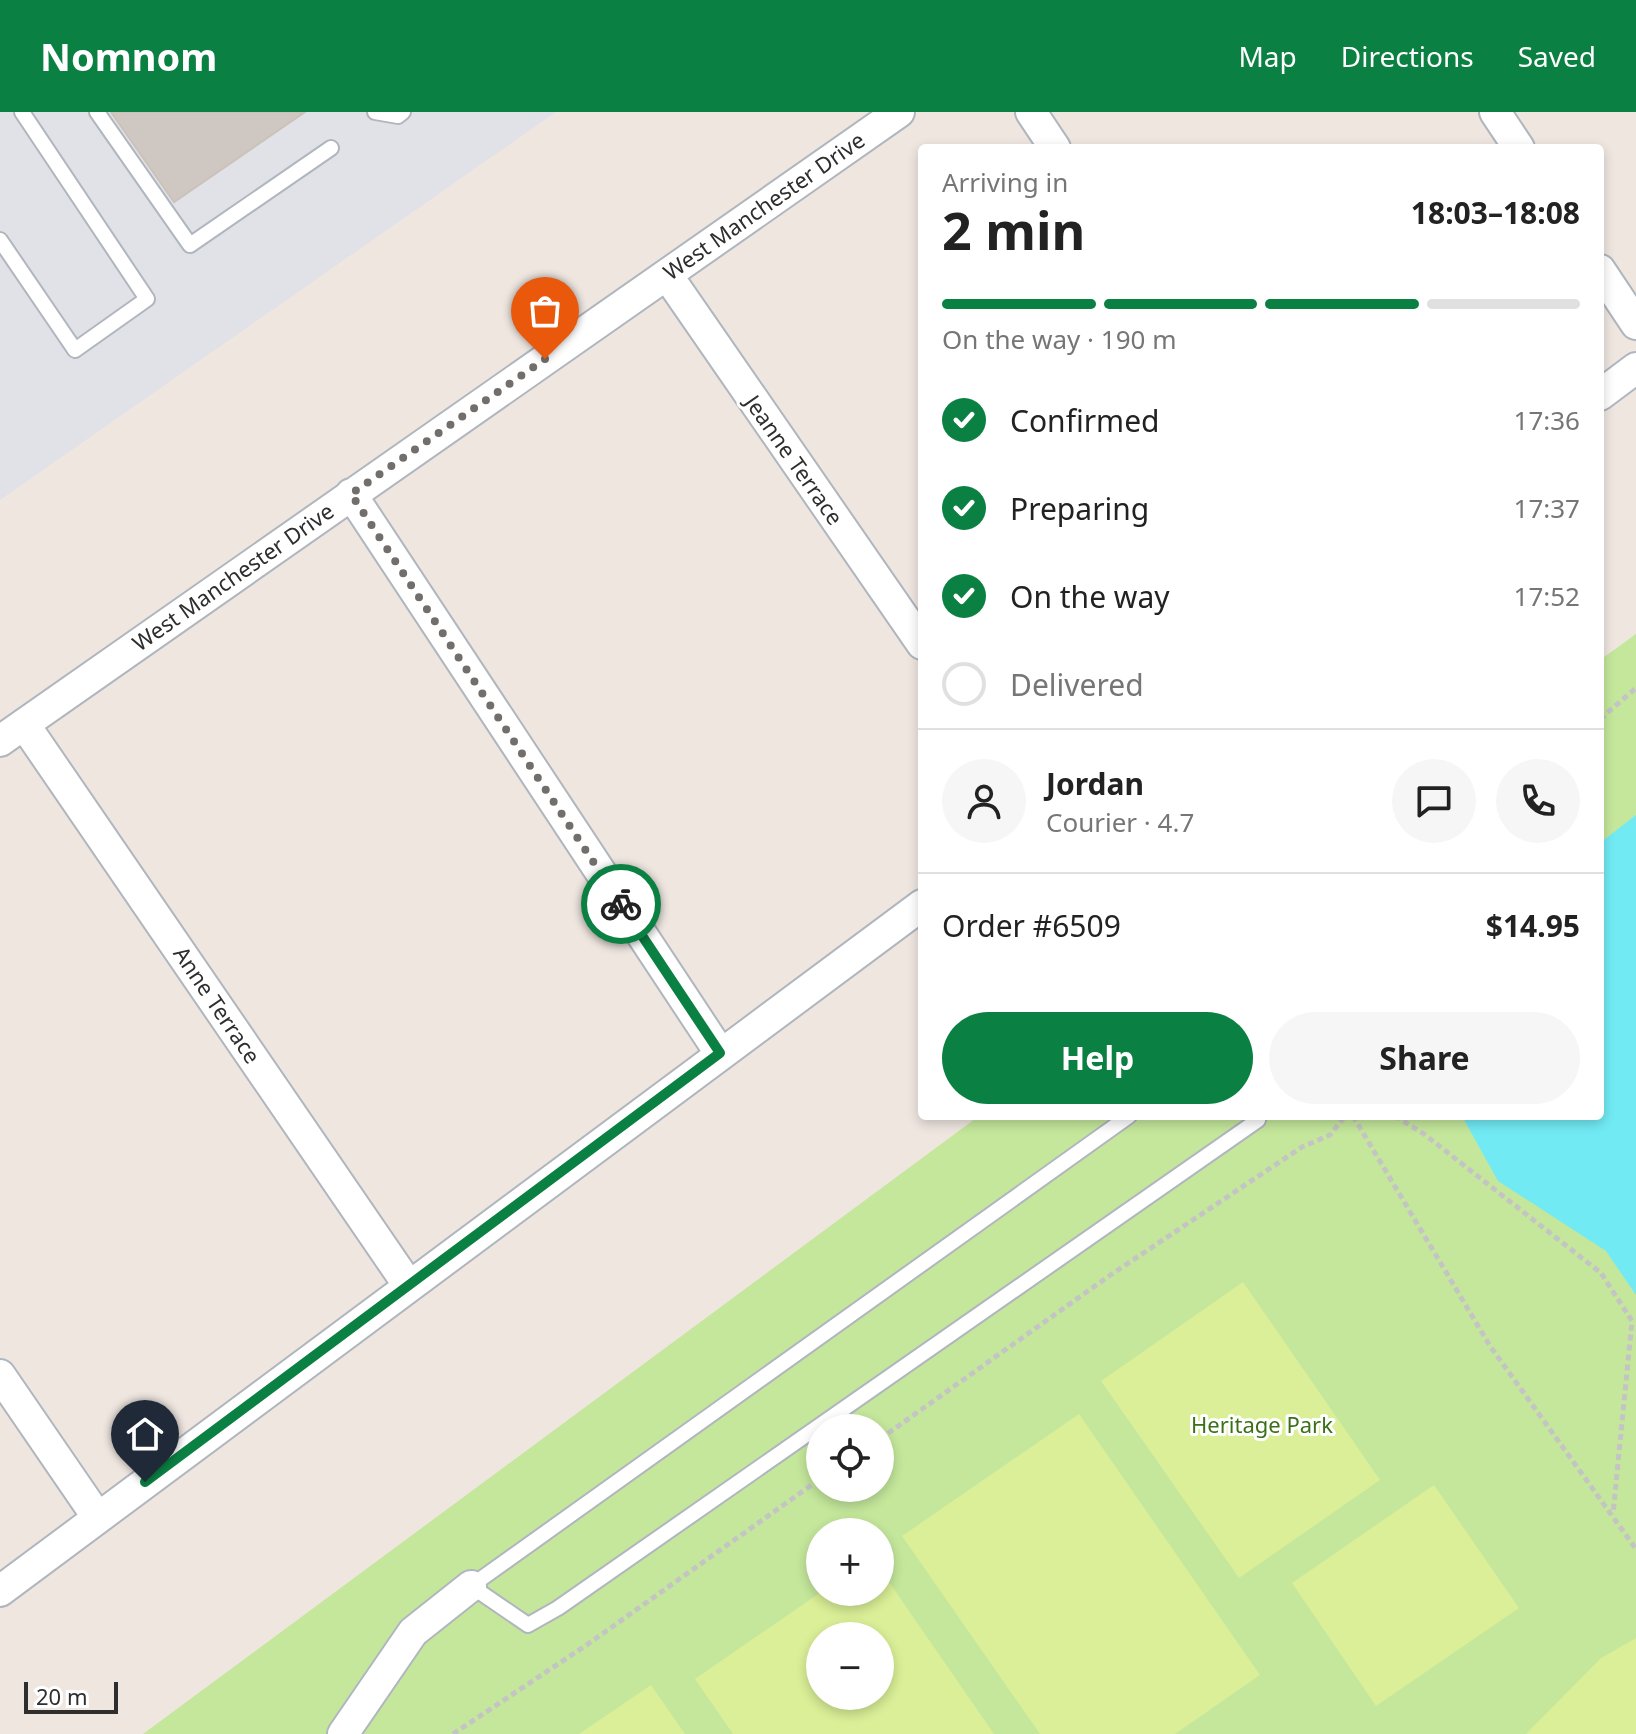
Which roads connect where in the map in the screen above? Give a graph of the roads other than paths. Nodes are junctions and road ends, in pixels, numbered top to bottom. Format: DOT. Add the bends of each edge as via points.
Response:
graph roads {
  1 [pos="22,112"];
  2 [pos="97,112"];
  3 [pos="375,112"];
  4 [pos="403,112"];
  5 [pos="899,112"];
  6 [pos="1031,112"];
  7 [pos="1495,112"];
  8 [pos="1052,144"];
  9 [pos="1516,144"];
  10 [pos="331,148"];
  11 [pos="0,240"];
  12 [pos="667,275"];
  13 [pos="1604,276"];
  14 [pos="1636,324"];
  15 [pos="1636,368"];
  16 [pos="1604,392"];
  17 [pos="351,494"];
  18 [pos="918,638"];
  19 [pos="24,724"];
  20 [pos="0,741"];
  21 [pos="918,908"];
  22 [pos="720,1053"];
  23 [pos="1123,1120"];
  24 [pos="1254,1120"];
  25 [pos="409,1286"];
  26 [pos="0,1375"];
  27 [pos="98,1518"];
  28 [pos="471,1586"];
  29 [pos="0,1591"];
  30 [pos="343,1734"];
  1 -- 11 [label="lane" via="147,299 75,350"];
  2 -- 10 [label="lane" via="190,245"];
  3 -- 4 [label="lane"];
  5 -- 12 [label="street, West Manchester Drive"];
  6 -- 8 [label="street"];
  7 -- 9 [label="street"];
  12 -- 17 [label="street, West Manchester Drive"];
  12 -- 18 [label="street, Jeanne Terrace"];
  13 -- 14 [label="street"];
  15 -- 16 [label="street"];
  17 -- 19 [label="street, West Manchester Drive"];
  17 -- 22 [label="street"];
  19 -- 20 [label="street, West Manchester Drive"];
  19 -- 25 [label="street, Anne Terrace"];
  21 -- 22 [label="street"];
  22 -- 25 [label="street"];
  23 -- 28 [label="lane"];
  24 -- 28 [label="lane" via="558,1608 528,1625"];
  25 -- 27 [label="street"];
  26 -- 27 [label="street"];
  27 -- 29 [label="street"];
  28 -- 30 [label="street" via="413,1632"];
}
